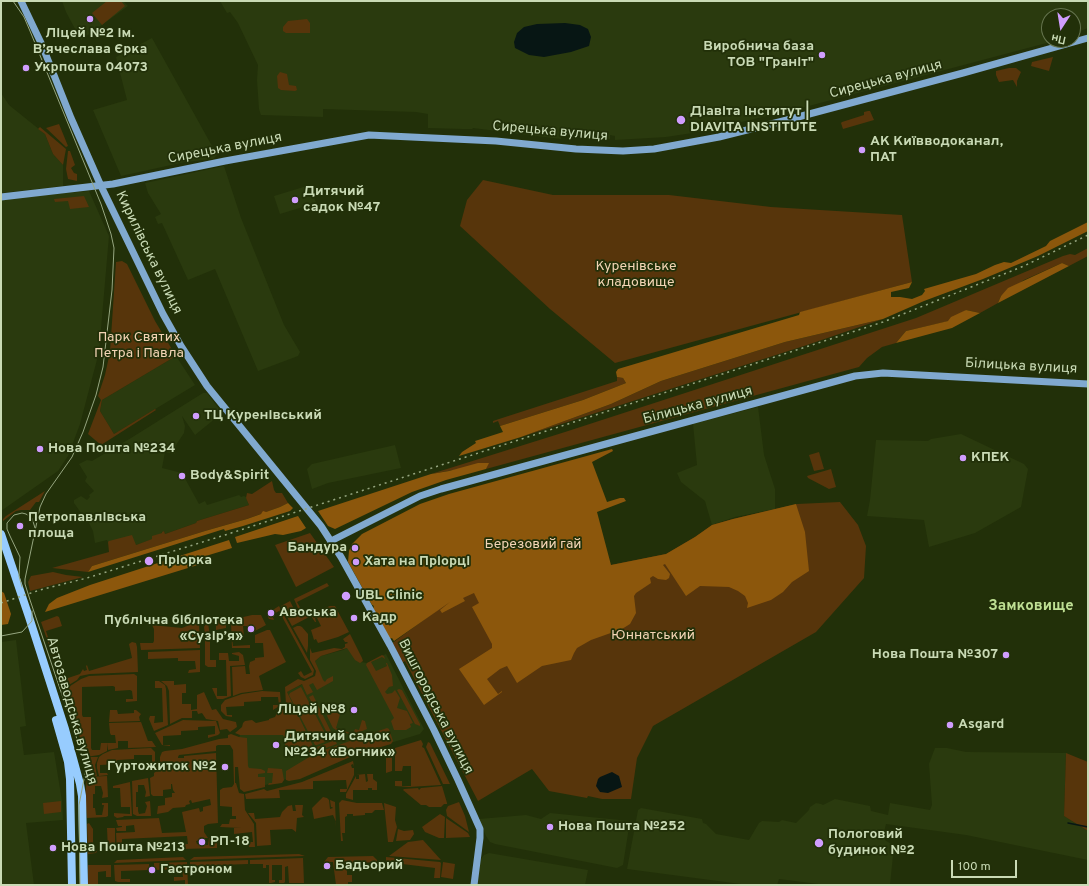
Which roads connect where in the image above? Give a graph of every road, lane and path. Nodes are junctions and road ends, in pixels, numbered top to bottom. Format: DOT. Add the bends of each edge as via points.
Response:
graph roads {
  1 [pos="21,1"];
  2 [pos="1088,38"];
  3 [pos="101,186"];
  4 [pos="1,197"];
  5 [pos="1088,384"];
  6 [pos="294,492"];
  7 [pos="1,534"];
  8 [pos="331,542"];
  9 [pos="1,548"];
  10 [pos="27,618"];
  11 [pos="72,885"];
  12 [pos="84,885"];
  13 [pos="474,885"];
  1 -- 3 [label="main road, Кирилівська вулиця"];
  2 -- 3 [label="main road, Сирецька вулиця" via="783,121 719,137 654,149 576,150 496,141 369,136"];
  3 -- 4 [label="main road, Сирецька вулиця"];
  3 -- 6 [label="main road, Кирилівська вулиця" via="155,300 181,346 211,391"];
  5 -- 8 [label="main road, Білицька вулиця" via="883,373 855,376 441,489 420,496"];
  6 -- 8 [label="main road, Вишгородська вулиця"];
  7 -- 10 [label="main road"];
  8 -- 13 [label="main road, Вишгородська вулиця" via="393,651 478,824 480,838"];
  9 -- 10 [label="main road"];
  10 -- 11 [label="main road, Автозаводська вулиця" via="68,762"];
  10 -- 12 [label="main road, Автозаводська вулиця" via="65,729 80,784"];
}
